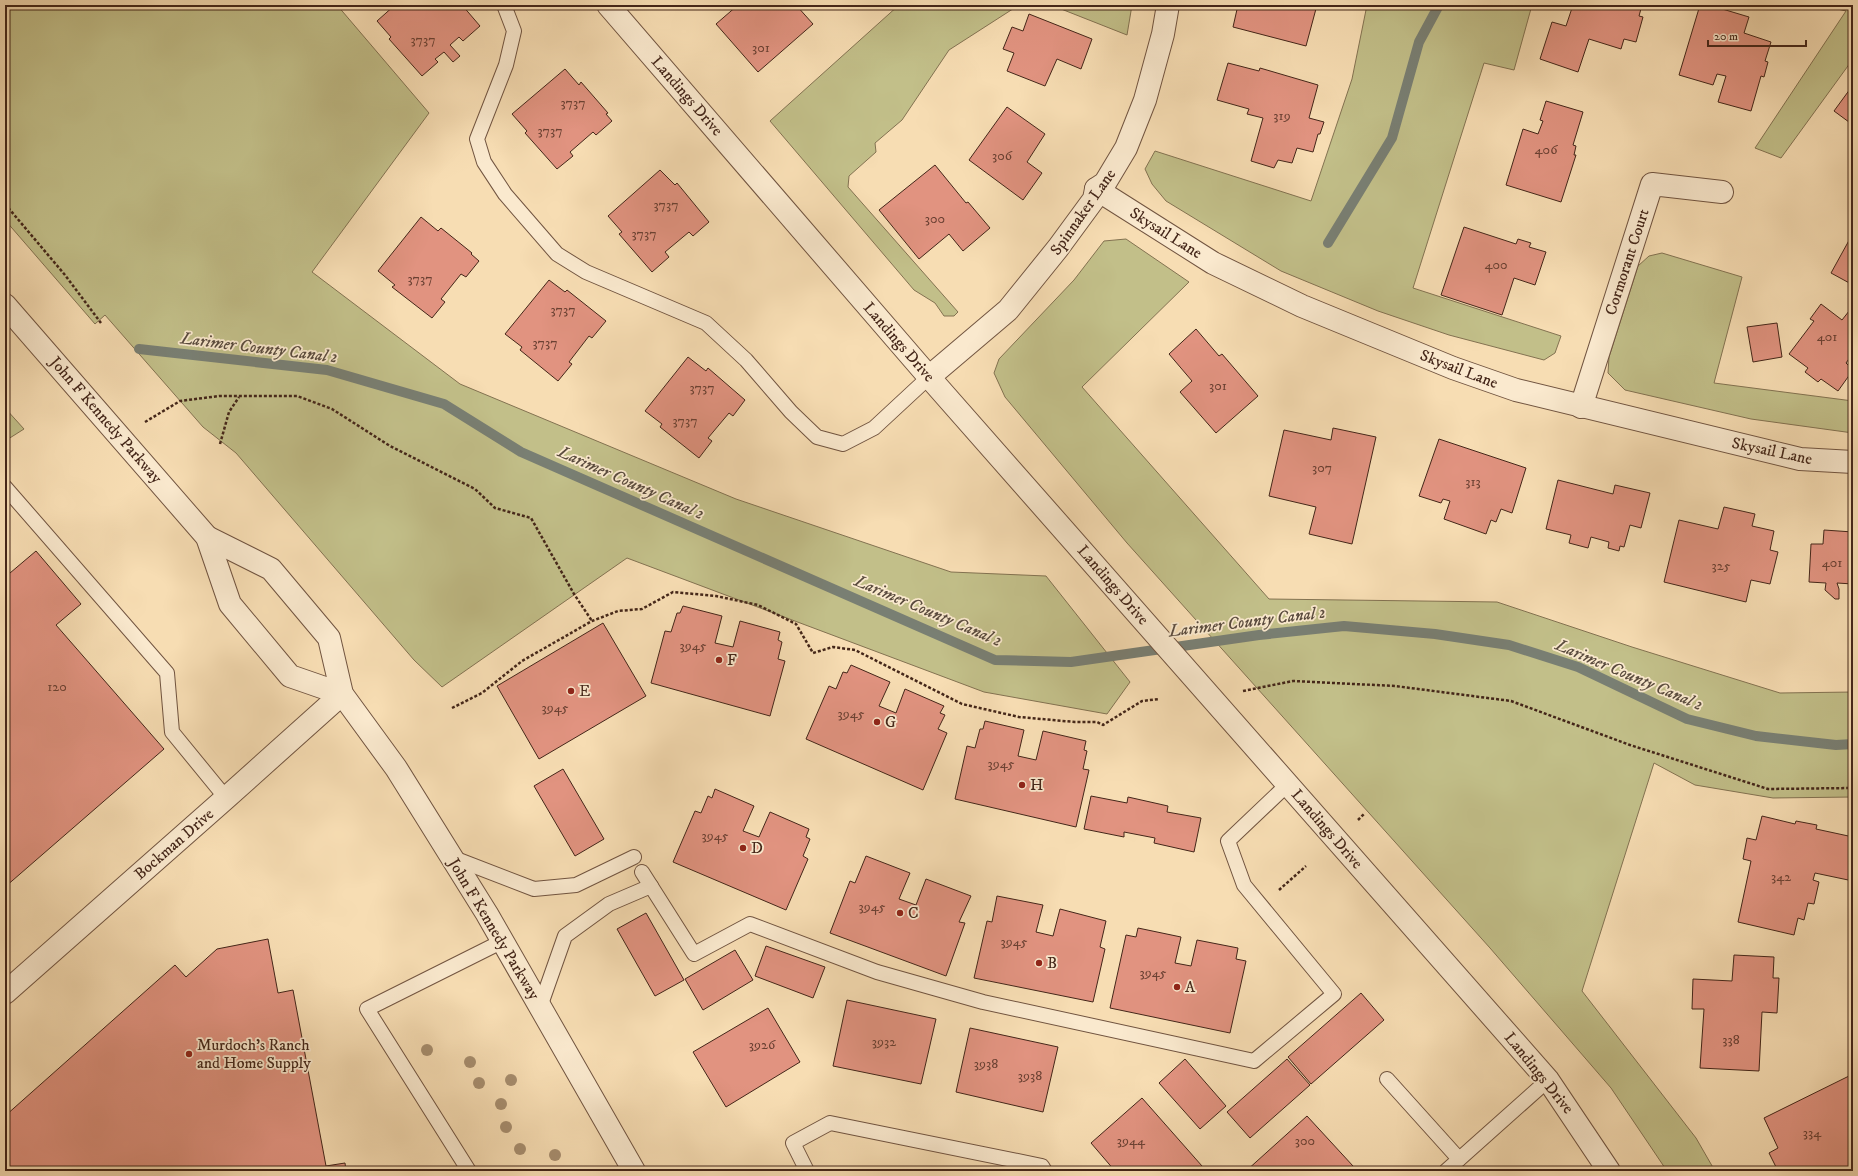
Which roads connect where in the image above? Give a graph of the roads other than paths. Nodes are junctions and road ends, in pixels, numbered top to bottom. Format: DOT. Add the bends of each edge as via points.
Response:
graph roads {
  1 [pos="504,5"];
  2 [pos="1168,5"];
  3 [pos="613,7"];
  4 [pos="1096,189"];
  5 [pos="1722,192"];
  6 [pos="5,304"];
  7 [pos="929,377"];
  8 [pos="1581,406"];
  9 [pos="1853,462"];
  10 [pos="5,487"];
  11 [pos="207,537"];
  12 [pos="342,694"];
  13 [pos="1288,784"];
  14 [pos="226,798"];
  15 [pos="634,857"];
  16 [pos="452,858"];
  17 [pos="642,872"];
  18 [pos="651,886"];
  19 [pos="503,942"];
  20 [pos="5,993"];
  21 [pos="540,1007"];
  22 [pos="1387,1079"];
  23 [pos="1548,1080"];
  24 [pos="1459,1159"];
  25 [pos="469,1171"];
  26 [pos="634,1171"];
  27 [pos="807,1171"];
  28 [pos="1045,1171"];
  29 [pos="1446,1171"];
  30 [pos="1609,1171"];
  1 -- 7 [label="lane" via="514,31 506,65 477,139 484,162 505,194 557,254 586,272 706,323 746,360 791,412 817,437 843,444 874,428"];
  2 -- 4 [label="street, Spinnaker Lane" via="1163,34 1143,107 1126,148 1105,182"];
  3 -- 7 [label="street, Landings Drive"];
  4 -- 7 [label="street, Spinnaker Lane" via="1089,206 1008,310"];
  4 -- 8 [label="street, Skysail Lane" via="1214,263 1302,306 1453,368 1516,390"];
  5 -- 8 [label="street, Cormorant Court" via="1652,184"];
  6 -- 11 [label="street, John F Kennedy Parkway"];
  7 -- 13 [label="street, Landings Drive"];
  8 -- 9 [label="street, Skysail Lane" via="1800,459"];
  10 -- 14 [label="lane" via="167,673 172,732"];
  11 -- 12 [label="street, John F Kennedy Parkway" via="230,604 290,676"];
  11 -- 12 [label="street, John F Kennedy Parkway" via="271,569 330,638"];
  12 -- 14 [label="street, Bockman Drive"];
  12 -- 16 [label="street, John F Kennedy Parkway" via="396,768"];
  13 -- 18 [label="lane" via="1228,841 1244,886 1334,994 1254,1061 983,1002 877,972 750,924 694,954"];
  13 -- 23 [label="street, Landings Drive"];
  14 -- 20 [label="street, Bockman Drive"];
  15 -- 16 [label="lane" via="576,885 534,888"];
  16 -- 19 [label="street, John F Kennedy Parkway"];
  17 -- 18 [label="lane"];
  18 -- 21 [label="lane" via="608,904 565,936"];
  19 -- 21 [label="street, John F Kennedy Parkway"];
  19 -- 25 [label="lane" via="367,1009"];
  21 -- 26 [label="street, John F Kennedy Parkway"];
  22 -- 24 [label="lane"];
  23 -- 24 [label="lane"];
  23 -- 30 [label="street, Landings Drive"];
  24 -- 29 [label="lane"];
  27 -- 28 [label="lane" via="793,1143 830,1123 1042,1166"];
}
